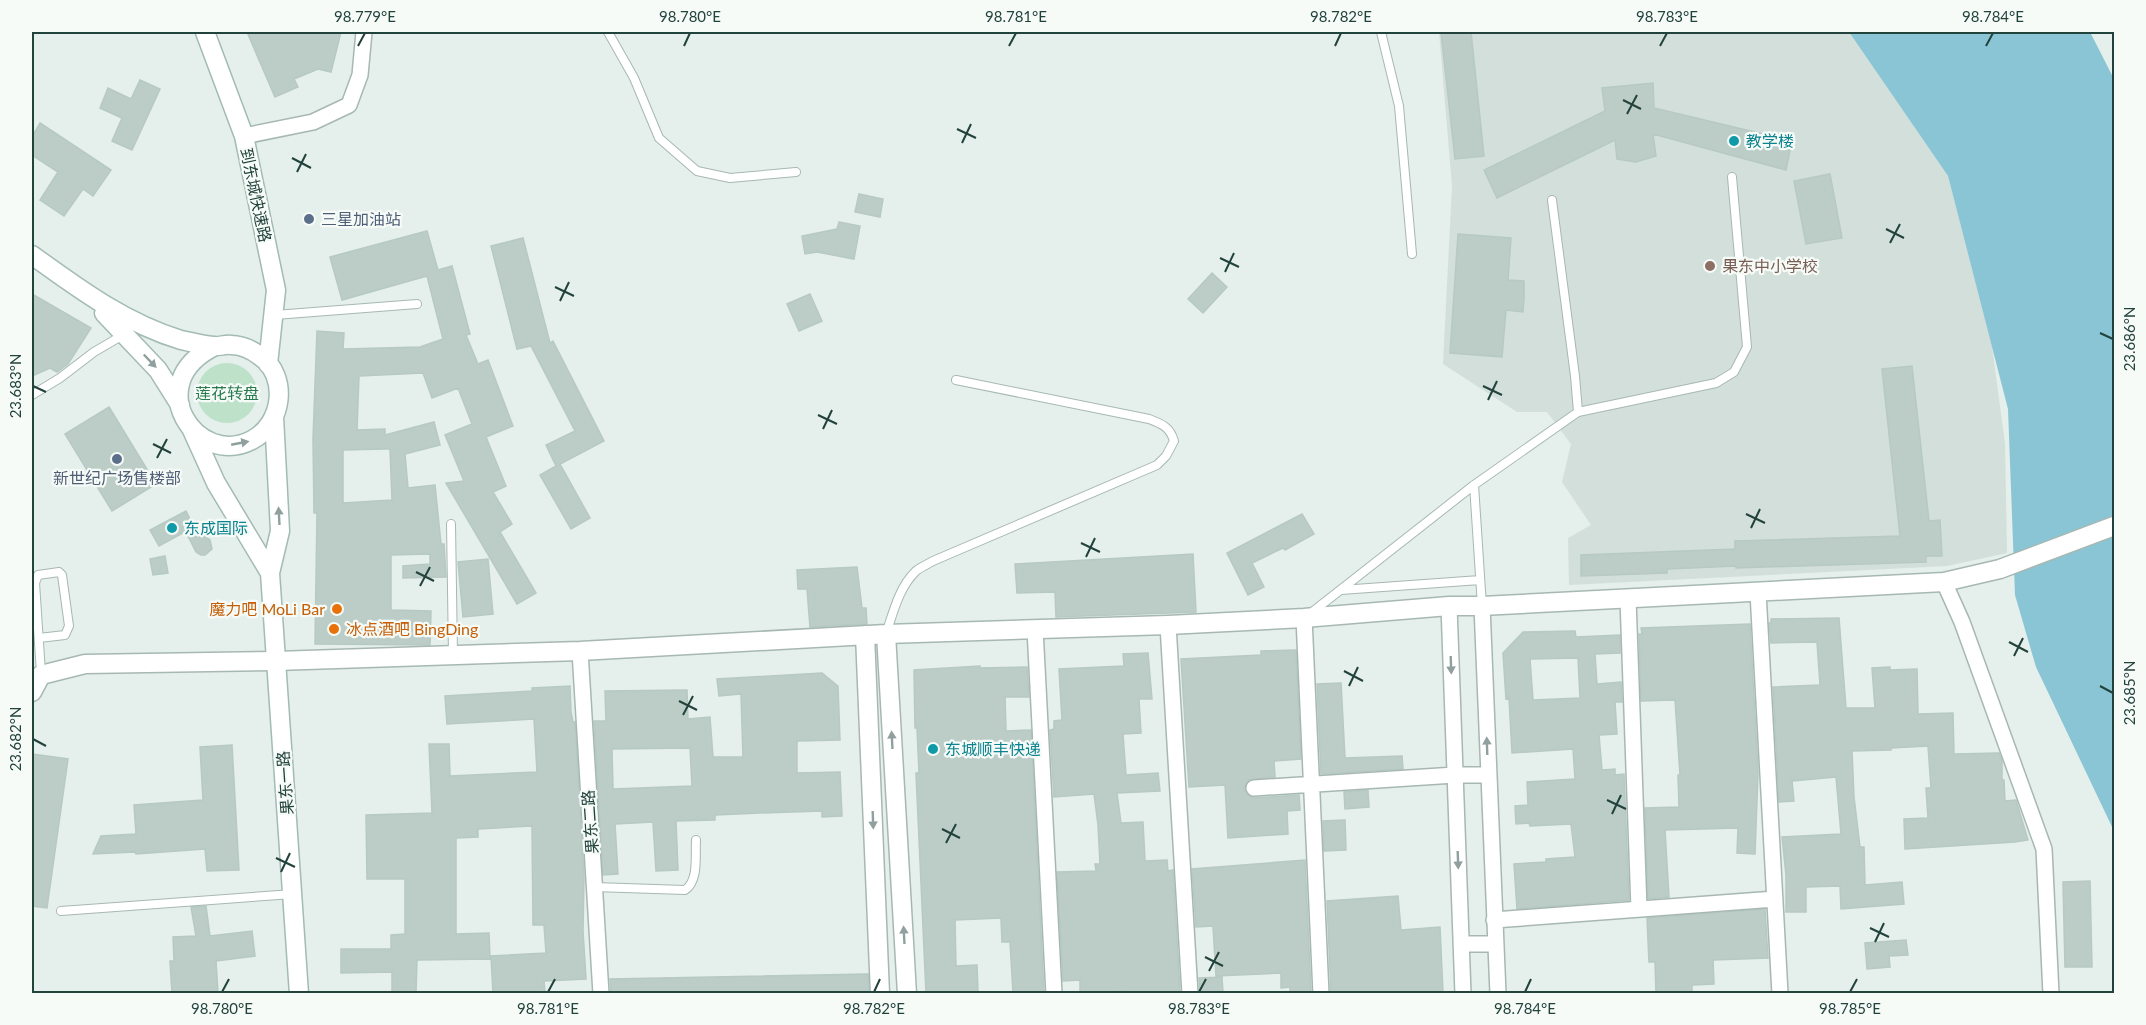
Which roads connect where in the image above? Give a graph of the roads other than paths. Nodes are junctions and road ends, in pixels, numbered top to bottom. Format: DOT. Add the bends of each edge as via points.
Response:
graph roads {
  1 [pos="205,32"];
  2 [pos="364,32"];
  3 [pos="608,32"];
  4 [pos="1381,32"];
  5 [pos="244,136"];
  6 [pos="796,172"];
  7 [pos="1732,177"];
  8 [pos="1552,200"];
  9 [pos="1412,254"];
  10 [pos="32,255"];
  11 [pos="79,289"];
  12 [pos="417,303"];
  13 [pos="273,315"];
  14 [pos="125,334"];
  15 [pos="215,346"];
  16 [pos="268,364"];
  17 [pos="956,380"];
  18 [pos="32,395"];
  19 [pos="180,405"];
  20 [pos="1578,412"];
  21 [pos="274,417"];
  22 [pos="191,429"];
  23 [pos="1474,485"];
  24 [pos="451,524"];
  25 [pos="2115,526"];
  26 [pos="270,573"];
  27 [pos="1480,580"];
  28 [pos="1944,582"];
  29 [pos="1340,590"];
  30 [pos="1758,592"];
  31 [pos="1628,598"];
  32 [pos="1449,606"];
  33 [pos="1482,606"];
  34 [pos="1304,618"];
  35 [pos="1168,625"];
  36 [pos="1035,629"];
  37 [pos="886,634"];
  38 [pos="865,635"];
  39 [pos="39,638"];
  40 [pos="580,651"];
  41 [pos="453,655"];
  42 [pos="276,661"];
  43 [pos="41,675"];
  44 [pos="32,692"];
  45 [pos="1455,775"];
  46 [pos="1489,775"];
  47 [pos="1311,784"];
  48 [pos="1254,788"];
  49 [pos="696,840"];
  50 [pos="594,887"];
  51 [pos="292,894"];
  52 [pos="1775,898"];
  53 [pos="1640,909"];
  54 [pos="61,911"];
  55 [pos="1494,920"];
  56 [pos="1461,944"];
  57 [pos="1496,944"];
  58 [pos="299,993"];
  59 [pos="601,993"];
  60 [pos="880,993"];
  61 [pos="907,993"];
  62 [pos="1054,993"];
  63 [pos="1190,993"];
  64 [pos="1321,993"];
  65 [pos="1463,993"];
  66 [pos="1497,993"];
  67 [pos="1780,993"];
  68 [pos="2051,993"];
  1 -- 5 [label="street, 到东城快速路"];
  2 -- 5 [label="street" via="360,75 349,105 312,122"];
  3 -- 6 [label="lane" via="634,78 659,138 697,171 730,178"];
  4 -- 9 [label="lane" via="1399,106"];
  5 -- 13 [label="street, 到东城快速路" via="276,290"];
  7 -- 20 [label="lane" via="1746,347 1734,372 1716,383"];
  8 -- 20 [label="lane"];
  10 -- 11 [label="street"];
  11 -- 14 [label="street"];
  11 -- 15 [label="street" via="126,318 182,340"];
  12 -- 13 [label="lane"];
  13 -- 16 [label="street, 到东城快速路"];
  14 -- 18 [label="lane"];
  14 -- 19 [label="street, one-way" via="158,370"];
  15 -- 16 [label="street" via="248,348"];
  15 -- 19 [label="street" via="199,354 188,366 180,381"];
  16 -- 21 [label="street" via="279,385"];
  17 -- 37 [label="lane" via="1149,419 1162,424 1174,441 1157,465 933,561 916,572 896,605"];
  19 -- 22 [label="street"];
  20 -- 23 [label="lane"];
  22 -- 21 [label="street, one-way" via="220,445 236,445 259,435"];
  26 -- 21 [label="street, one-way" via="280,531"];
  22 -- 26 [label="street" via="216,483"];
  23 -- 27 [label="lane"];
  23 -- 29 [label="lane"];
  24 -- 41 [label="lane"];
  25 -- 28 [label="street" via="2000,569"];
  26 -- 42 [label="street, 果东一路"];
  27 -- 29 [label="lane"];
  27 -- 33 [label="lane"];
  28 -- 30 [label="street"];
  28 -- 68 [label="street" via="2044,849"];
  29 -- 34 [label="lane"];
  30 -- 31 [label="street"];
  30 -- 52 [label="street"];
  31 -- 33 [label="street"];
  31 -- 53 [label="street"];
  32 -- 33 [label="street"];
  32 -- 34 [label="street"];
  32 -- 45 [label="street, one-way"];
  46 -- 33 [label="street, one-way"];
  34 -- 35 [label="street"];
  34 -- 47 [label="street"];
  35 -- 36 [label="street"];
  35 -- 63 [label="street"];
  36 -- 37 [label="street"];
  36 -- 62 [label="street"];
  37 -- 38 [label="street"];
  61 -- 37 [label="street, one-way"];
  38 -- 40 [label="street"];
  38 -- 60 [label="street, one-way"];
  39 -- 39 [label="lane" via="65,635 69,626 59,572 35,579"];
  39 -- 43 [label="lane"];
  40 -- 41 [label="street"];
  40 -- 50 [label="street, 果东二路"];
  41 -- 42 [label="street"];
  42 -- 43 [label="street" via="85,664"];
  42 -- 51 [label="street, 果东一路"];
  43 -- 44 [label="street"];
  45 -- 46 [label="street"];
  45 -- 47 [label="street"];
  45 -- 56 [label="street, one-way"];
  46 -- 55 [label="street"];
  47 -- 48 [label="street"];
  47 -- 64 [label="street"];
  49 -- 50 [label="lane" via="694,878 685,890"];
  50 -- 59 [label="street, 果东二路"];
  51 -- 54 [label="lane"];
  51 -- 58 [label="street, 果东一路"];
  52 -- 53 [label="street"];
  52 -- 67 [label="street"];
  53 -- 55 [label="street"];
  55 -- 57 [label="street"];
  56 -- 57 [label="street"];
  56 -- 65 [label="street"];
  57 -- 66 [label="street"];
}
